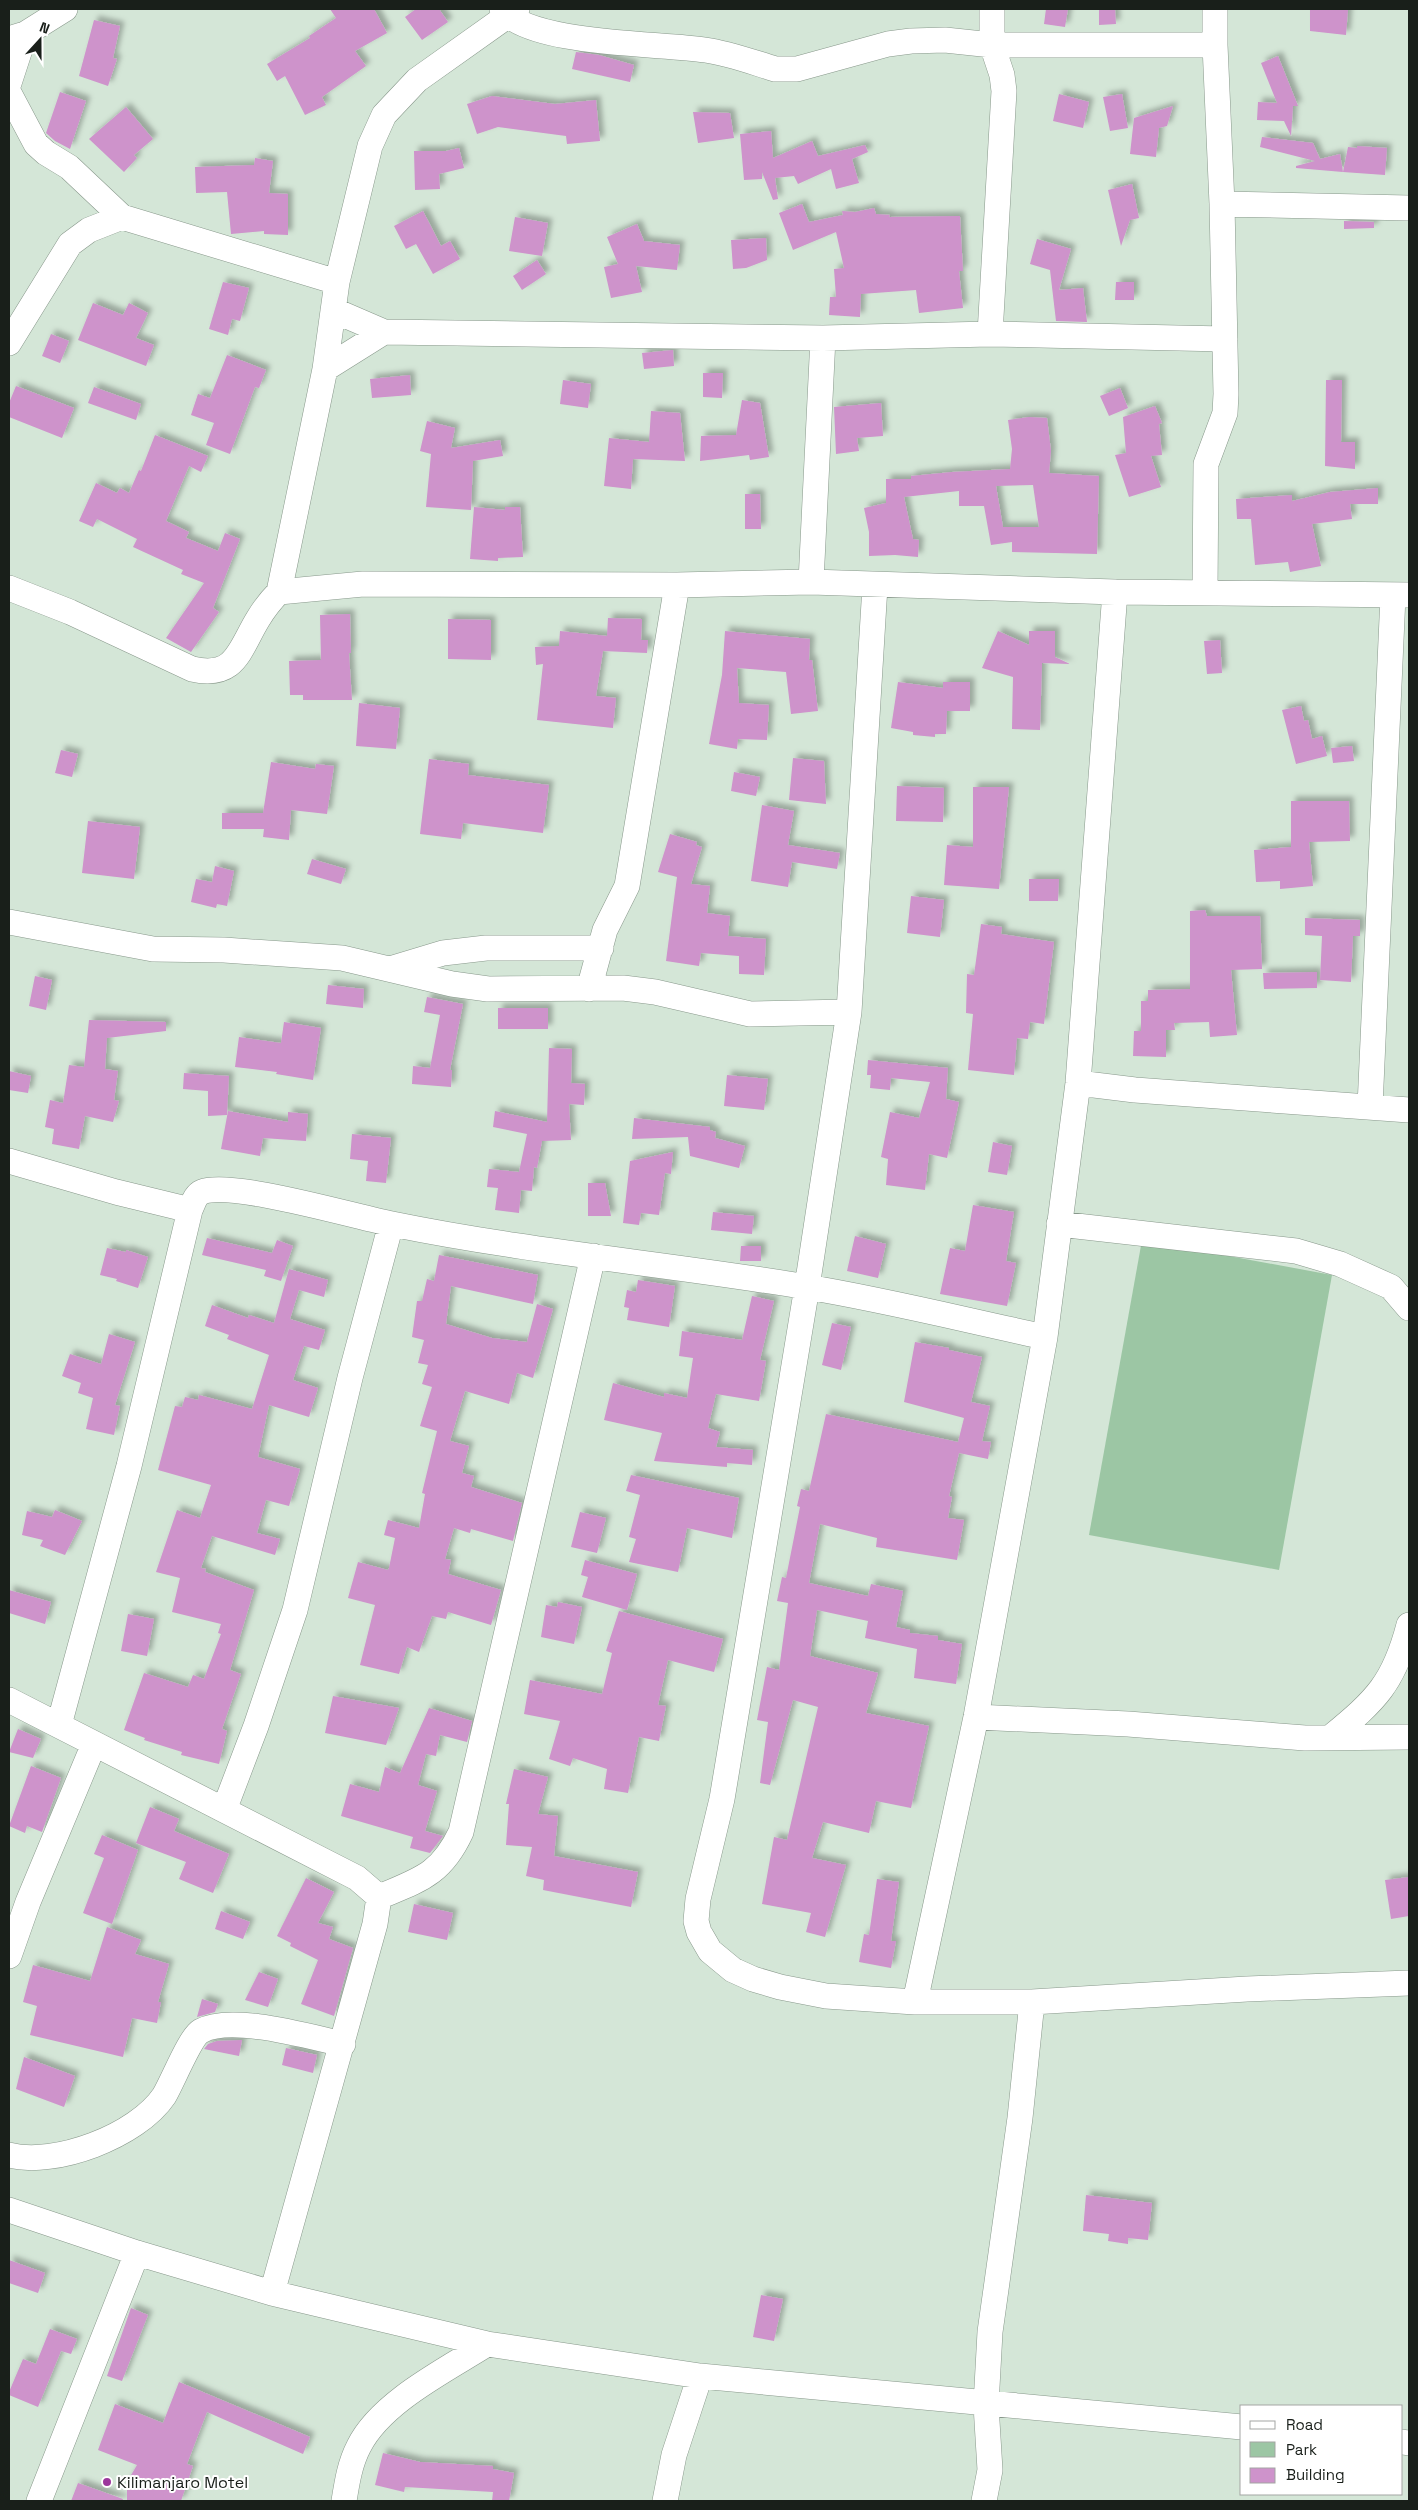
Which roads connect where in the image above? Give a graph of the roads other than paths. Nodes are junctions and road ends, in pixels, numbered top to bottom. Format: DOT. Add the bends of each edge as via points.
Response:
graph roads {
  1 [pos="65,9"];
  2 [pos="992,9"];
  3 [pos="1215,9"];
  4 [pos="509,11"];
  5 [pos="17,36"];
  6 [pos="992,45"];
  7 [pos="1215,46"];
  8 [pos="9,83"];
  9 [pos="9,92"];
  10 [pos="1222,204"];
  11 [pos="1409,208"];
  12 [pos="122,217"];
  13 [pos="337,282"];
  14 [pos="333,310"];
  15 [pos="384,332"];
  16 [pos="990,334"];
  17 [pos="823,338"];
  18 [pos="1225,339"];
  19 [pos="9,343"];
  20 [pos="325,369"];
  21 [pos="811,582"];
  22 [pos="677,585"];
  23 [pos="875,586"];
  24 [pos="9,588"];
  25 [pos="1205,591"];
  26 [pos="279,592"];
  27 [pos="1115,592"];
  28 [pos="1401,596"];
  29 [pos="9,922"];
  30 [pos="601,948"];
  31 [pos="387,969"];
  32 [pos="589,989"];
  33 [pos="849,1012"];
  34 [pos="1078,1083"];
  35 [pos="1370,1107"];
  36 [pos="1409,1110"];
  37 [pos="9,1161"];
  38 [pos="190,1210"];
  39 [pos="391,1224"];
  40 [pos="1059,1224"];
  41 [pos="593,1256"];
  42 [pos="807,1287"];
  43 [pos="1409,1308"];
  44 [pos="1044,1337"];
  45 [pos="1409,1625"];
  46 [pos="9,1700"];
  47 [pos="976,1717"];
  48 [pos="59,1726"];
  49 [pos="1331,1737"];
  50 [pos="1409,1737"];
  51 [pos="94,1744"];
  52 [pos="224,1810"];
  53 [pos="379,1896"];
  54 [pos="18,1897"];
  55 [pos="9,1956"];
  56 [pos="1409,1982"];
  57 [pos="914,2002"];
  58 [pos="1032,2002"];
  59 [pos="343,2044"];
  60 [pos="9,2155"];
  61 [pos="9,2210"];
  62 [pos="137,2253"];
  63 [pos="272,2293"];
  64 [pos="487,2344"];
  65 [pos="700,2376"];
  66 [pos="986,2405"];
  67 [pos="1240,2428"];
  68 [pos="39,2501"];
  69 [pos="344,2501"];
  70 [pos="665,2501"];
  71 [pos="984,2501"];
  1 -- 5 [label="street"];
  2 -- 6 [label="street"];
  3 -- 7 [label="street"];
  4 -- 6 [label="street" via="553,35 704,50 785,70 911,41 945,40"];
  4 -- 13 [label="street" via="417,80 384,115 370,146"];
  5 -- 8 [label="street"];
  6 -- 7 [label="street"];
  6 -- 16 [label="street" via="1004,91"];
  7 -- 10 [label="street"];
  9 -- 12 [label="street" via="36,144 69,167"];
  10 -- 11 [label="street"];
  10 -- 18 [label="street"];
  12 -- 13 [label="street"];
  12 -- 19 [label="street" via="89,230 70,244"];
  13 -- 14 [label="street"];
  14 -- 15 [label="street"];
  14 -- 20 [label="street"];
  15 -- 17 [label="street"];
  15 -- 20 [label="street"];
  16 -- 17 [label="street"];
  16 -- 18 [label="street"];
  17 -- 21 [label="street"];
  18 -- 25 [label="street" via="1225,413 1206,464"];
  20 -- 26 [label="street"];
  21 -- 22 [label="street"];
  21 -- 23 [label="street"];
  22 -- 26 [label="street" via="363,584"];
  22 -- 30 [label="street" via="627,886 605,930"];
  23 -- 27 [label="street"];
  23 -- 33 [label="street"];
  24 -- 26 [label="street" via="62,609 192,670 203,672 225,669 240,654 258,619"];
  25 -- 27 [label="street"];
  25 -- 28 [label="street"];
  27 -- 34 [label="street"];
  28 -- 35 [label="street"];
  29 -- 31 [label="street" via="153,948 342,958"];
  30 -- 31 [label="street" via="486,948 443,953"];
  30 -- 32 [label="street"];
  31 -- 32 [label="street" via="452,984 488,988"];
  32 -- 33 [label="street" via="623,988 655,992 750,1014"];
  33 -- 42 [label="street"];
  34 -- 35 [label="street"];
  34 -- 40 [label="street"];
  35 -- 36 [label="street"];
  37 -- 38 [label="street"];
  38 -- 39 [label="street" via="203,1191 227,1190 290,1200"];
  38 -- 48 [label="street" via="129,1466"];
  39 -- 41 [label="street"];
  39 -- 52 [label="street" via="350,1378 295,1610"];
  40 -- 43 [label="street" via="1296,1251 1340,1264 1390,1287"];
  40 -- 44 [label="street"];
  41 -- 42 [label="street"];
  41 -- 53 [label="street" via="461,1832 446,1859 427,1876"];
  42 -- 44 [label="street"];
  42 -- 57 [label="street" via="722,1799 698,1899 696,1921 710,1952 753,1979 826,1996"];
  44 -- 47 [label="street"];
  45 -- 49 [label="street" via="1396,1668 1384,1688"];
  46 -- 48 [label="street"];
  47 -- 49 [label="street"];
  47 -- 57 [label="street"];
  48 -- 51 [label="street"];
  49 -- 50 [label="street"];
  51 -- 52 [label="street"];
  51 -- 54 [label="street"];
  52 -- 53 [label="street" via="357,1878"];
  53 -- 59 [label="street" via="379,1909"];
  54 -- 55 [label="street"];
  56 -- 58 [label="street"];
  57 -- 58 [label="street"];
  58 -- 66 [label="street" via="1020,2118 990,2332"];
  59 -- 60 [label="street" via="233,2024 202,2030 190,2043 179,2071 163,2097 139,2121 95,2144 58,2155 24,2159"];
  59 -- 63 [label="street"];
  61 -- 62 [label="street"];
  62 -- 63 [label="street"];
  62 -- 68 [label="street"];
  63 -- 64 [label="street"];
  64 -- 65 [label="street"];
  64 -- 69 [label="street" via="383,2415 359,2445 349,2471"];
  65 -- 66 [label="street"];
  65 -- 70 [label="street" via="674,2455"];
  66 -- 67 [label="street"];
  66 -- 71 [label="street" via="990,2470"];
}
